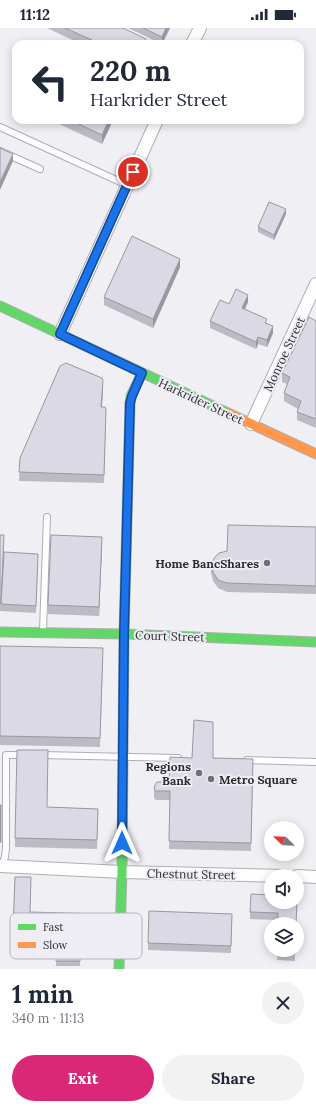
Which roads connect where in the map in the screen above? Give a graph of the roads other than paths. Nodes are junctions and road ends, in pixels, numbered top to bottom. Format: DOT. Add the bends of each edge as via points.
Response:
graph roads {
  1 [pos="200,28"];
  2 [pos="194,40"];
  3 [pos="155,124"];
  4 [pos="0,127"];
  5 [pos="0,152"];
  6 [pos="40,169"];
  7 [pos="127,186"];
  8 [pos="316,284"];
  9 [pos="0,306"];
  10 [pos="60,334"];
  11 [pos="142,373"];
  12 [pos="251,424"];
  13 [pos="316,454"];
  14 [pos="47,517"];
  15 [pos="0,632"];
  16 [pos="42,632"];
  17 [pos="124,634"];
  18 [pos="316,642"];
  19 [pos="29,755"];
  20 [pos="36,755"];
  21 [pos="123,756"];
  22 [pos="185,758"];
  23 [pos="239,760"];
  24 [pos="316,762"];
  25 [pos="1,866"];
  26 [pos="122,872"];
  27 [pos="264,875"];
  28 [pos="304,876"];
  29 [pos="316,877"];
  30 [pos="121,913"];
  31 [pos="119,959"];
  32 [pos="119,969"];
  1 -- 2 [label="street"];
  3 -- 7 [label="street"];
  4 -- 7 [label="lane"];
  5 -- 6 [label="lane"];
  7 -- 10 [label="street"];
  8 -- 12 [label="street, Monroe Street"];
  9 -- 10 [label="street, Harkrider Street"];
  10 -- 11 [label="street, Harkrider Street"];
  11 -- 12 [label="street, Harkrider Street"];
  11 -- 17 [label="street" via="130,399"];
  12 -- 13 [label="street, Harkrider Street"];
  14 -- 16 [label="lane"];
  15 -- 16 [label="street, Court Street"];
  16 -- 17 [label="street, Court Street"];
  17 -- 18 [label="street, Court Street"];
  17 -- 21 [label="street"];
  19 -- 25 [label="lane" via="6,755 6,848"];
  20 -- 21 [label="lane"];
  21 -- 22 [label="lane"];
  21 -- 26 [label="street"];
  23 -- 24 [label="lane"];
  25 -- 26 [label="street, Chestnut Street"];
  26 -- 27 [label="street, Chestnut Street"];
  26 -- 30 [label="street"];
  28 -- 29 [label="street"];
  31 -- 32 [label="street"];
}
